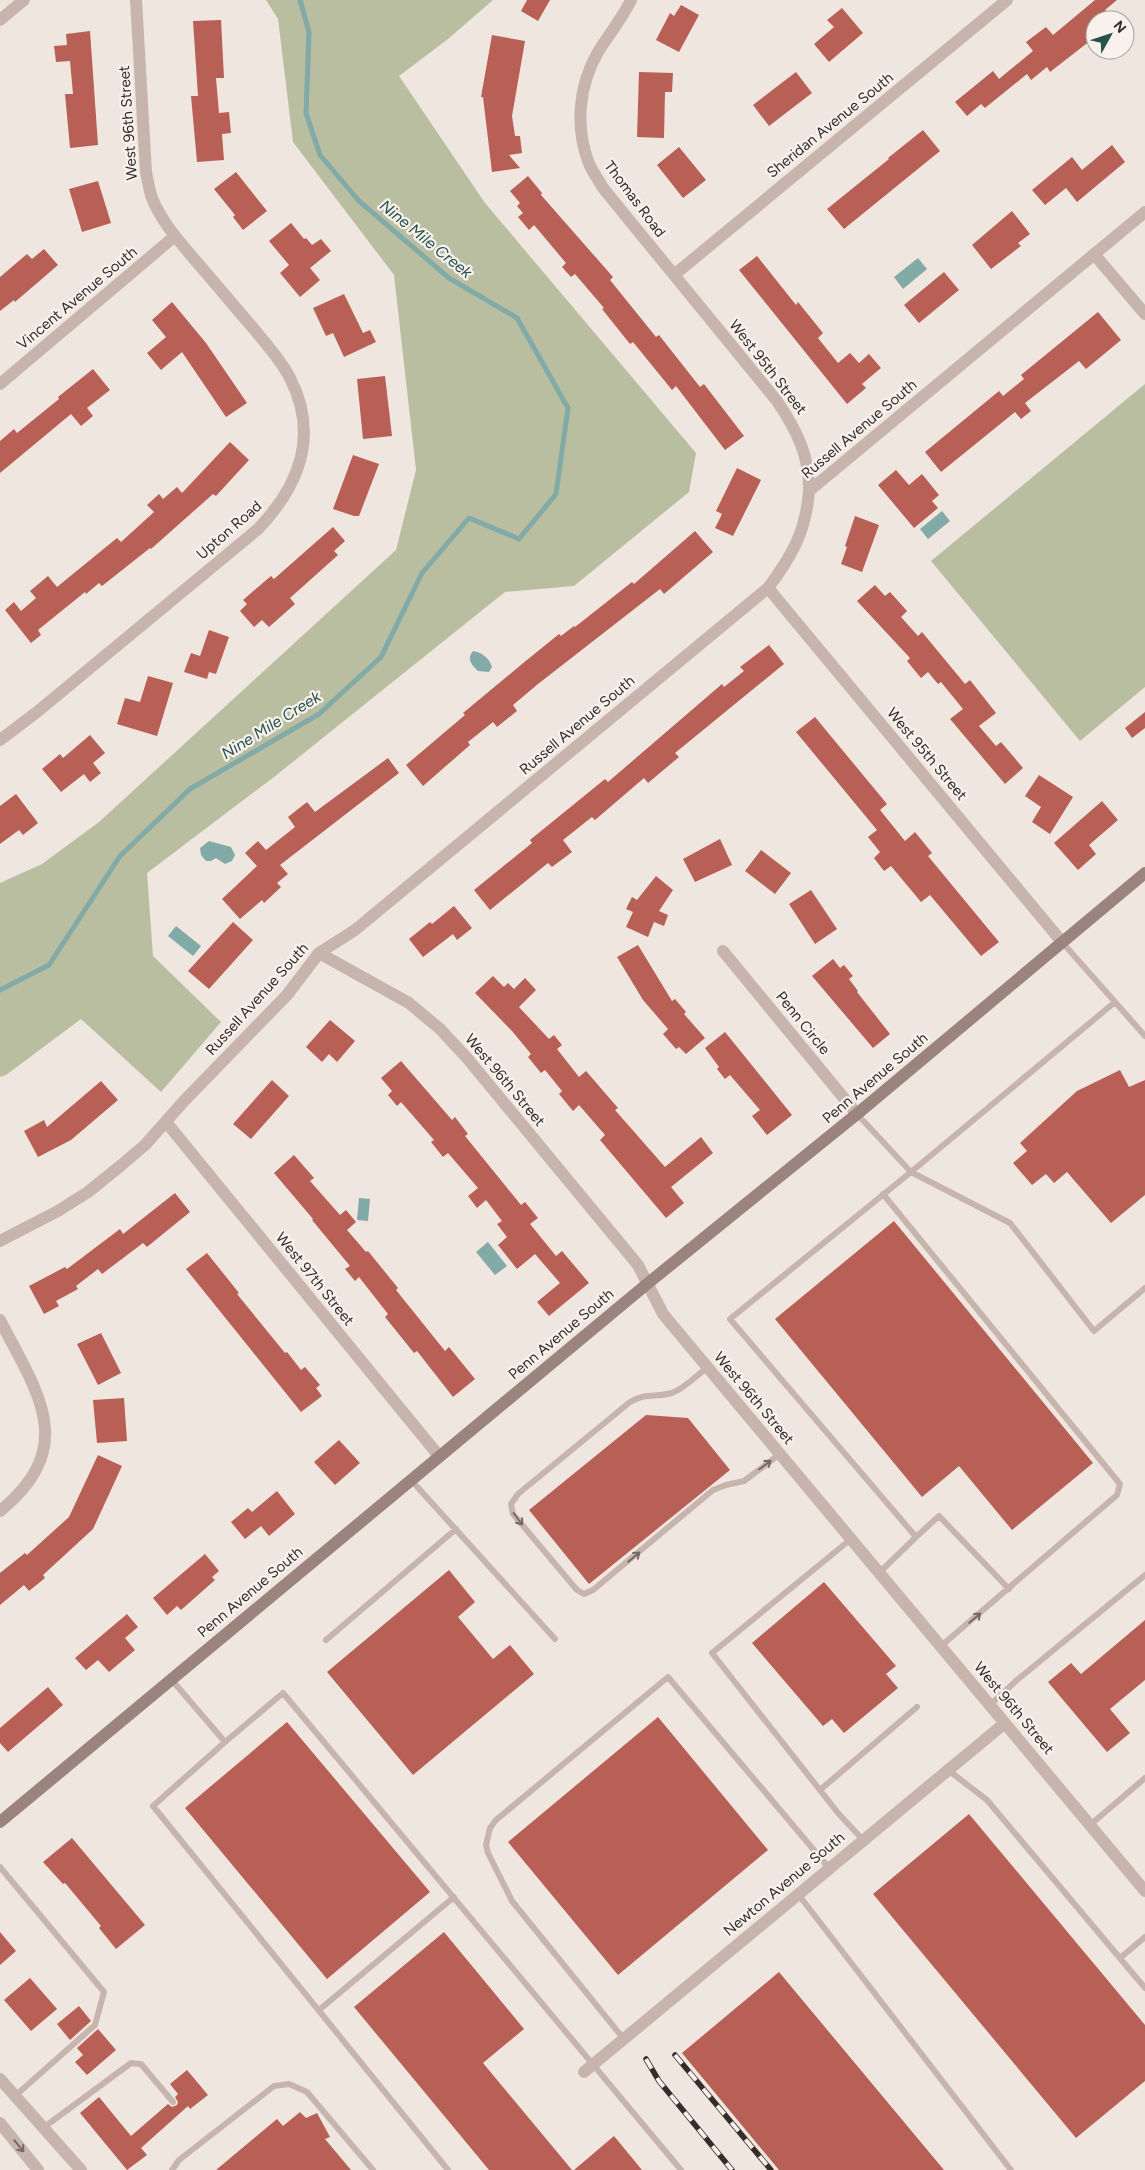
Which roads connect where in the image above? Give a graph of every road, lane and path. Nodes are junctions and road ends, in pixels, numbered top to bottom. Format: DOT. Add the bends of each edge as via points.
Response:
graph roads {
  1 [pos="24,0"];
  2 [pos="136,0"];
  3 [pos="631,0"];
  4 [pos="1007,0"];
  5 [pos="0,20"];
  6 [pos="1145,212"];
  7 [pos="175,236"];
  8 [pos="1094,254"];
  9 [pos="674,275"];
  10 [pos="1145,314"];
  11 [pos="0,384"];
  12 [pos="809,491"];
  13 [pos="768,588"];
  14 [pos="0,740"];
  15 [pos="1145,873"];
  16 [pos="1062,942"];
  17 [pos="724,951"];
  18 [pos="319,953"];
  19 [pos="1115,1002"];
  20 [pos="1145,1036"];
  21 [pos="857,1114"];
  22 [pos="166,1122"];
  23 [pos="911,1172"];
  24 [pos="883,1194"];
  25 [pos="0,1241"];
  26 [pos="647,1284"];
  27 [pos="1145,1288"];
  28 [pos="0,1320"];
  29 [pos="708,1367"];
  30 [pos="780,1454"];
  31 [pos="439,1456"];
  32 [pos="411,1480"];
  33 [pos="0,1511"];
  34 [pos="456,1529"];
  35 [pos="916,1537"];
  36 [pos="851,1539"];
  37 [pos="879,1572"];
  38 [pos="1145,1575"];
  39 [pos="1009,1589"];
  40 [pos="555,1639"];
  41 [pos="326,1640"];
  42 [pos="941,1646"];
  43 [pos="171,1679"];
  44 [pos="990,1705"];
  45 [pos="917,1706"];
  46 [pos="1005,1723"];
  47 [pos="225,1742"];
  48 [pos="948,1770"];
  49 [pos="1145,1778"];
  50 [pos="820,1790"];
  51 [pos="0,1822"];
  52 [pos="1090,1825"];
  53 [pos="863,1840"];
  54 [pos="0,1867"];
  55 [pos="829,1868"];
  56 [pos="1145,1891"];
  57 [pos="798,1894"];
  58 [pos="454,1897"];
  59 [pos="1145,1937"];
  60 [pos="1120,1958"];
  61 [pos="1145,1988"];
  62 [pos="319,2010"];
  63 [pos="623,2038"];
  64 [pos="588,2068"];
  65 [pos="0,2079"];
  66 [pos="15,2096"];
  67 [pos="173,2102"];
  68 [pos="0,2123"];
  69 [pos="43,2128"];
  70 [pos="38,2170"];
  71 [pos="81,2170"];
  72 [pos="172,2170"];
  73 [pos="373,2170"];
  74 [pos="448,2170"];
  75 [pos="681,2170"];
  76 [pos="1011,2170"];
  1 -- 5 [label="street"];
  2 -- 7 [label="street, West 96th Street" via="146,172 151,197"];
  3 -- 9 [label="street, Thomas Road" via="586,79 580,108 580,135 588,162 602,188"];
  4 -- 9 [label="street, Sheridan Avenue South"];
  6 -- 8 [label="street, Russell Avenue South"];
  7 -- 11 [label="street, Vincent Avenue South"];
  7 -- 14 [label="street, Upton Road" via="274,353 290,377 300,402 304,431 301,459 292,484 258,529"];
  8 -- 10 [label="street"];
  8 -- 12 [label="street, Russell Avenue South"];
  9 -- 12 [label="street, West 95th Street" via="793,425 804,452"];
  12 -- 13 [label="street, Russell Avenue South" via="808,510 800,539"];
  13 -- 16 [label="street, West 95th Street"];
  13 -- 18 [label="street, Russell Avenue South" via="355,930"];
  15 -- 16 [label="main road, Penn Avenue South"];
  16 -- 19 [label="lane"];
  16 -- 21 [label="main road, Penn Avenue South"];
  17 -- 21 [label="street, Penn Circle"];
  18 -- 22 [label="street, Russell Avenue South" via="286,995"];
  18 -- 26 [label="street, West 96th Street" via="409,1003 440,1029 638,1265"];
  19 -- 20 [label="lane"];
  19 -- 23 [label="lane"];
  21 -- 23 [label="lane"];
  21 -- 26 [label="main road, Penn Avenue South"];
  22 -- 25 [label="street, Russell Avenue South" via="88,1192"];
  22 -- 31 [label="street, West 97th Street"];
  23 -- 24 [label="lane"];
  23 -- 27 [label="lane" via="1010,1223 1094,1331"];
  24 -- 35 [label="lane" via="730,1319"];
  24 -- 39 [label="lane" via="1120,1484 1117,1495"];
  26 -- 29 [label="street, West 96th Street" via="663,1314"];
  26 -- 31 [label="main road, Penn Avenue South"];
  28 -- 33 [label="street" via="34,1385 43,1410 46,1435 41,1461 29,1483"];
  29 -- 30 [label="street, West 96th Street"];
  29 -- 30 [label="lane, one-way" via="674,1392 660,1396 642,1395 630,1402 518,1494 511,1504 513,1514 577,1590 584,1594 593,1590 713,1490 744,1481"];
  30 -- 36 [label="street, West 96th Street"];
  31 -- 32 [label="main road, Penn Avenue South"];
  32 -- 34 [label="lane"];
  32 -- 43 [label="main road, Penn Avenue South"];
  34 -- 40 [label="lane"];
  34 -- 41 [label="lane"];
  35 -- 37 [label="lane"];
  35 -- 39 [label="lane" via="939,1516"];
  36 -- 37 [label="street, West 96th Street"];
  36 -- 50 [label="lane" via="712,1653"];
  37 -- 42 [label="street, West 96th Street"];
  38 -- 44 [label="lane"];
  42 -- 39 [label="lane, one-way"];
  42 -- 44 [label="street, West 96th Street"];
  43 -- 47 [label="lane"];
  43 -- 51 [label="main road, Penn Avenue South"];
  44 -- 46 [label="street, West 96th Street"];
  45 -- 50 [label="lane"];
  46 -- 48 [label="street, Newton Avenue South"];
  46 -- 52 [label="street, West 96th Street"];
  47 -- 58 [label="lane" via="283,1693"];
  47 -- 62 [label="lane" via="153,1806"];
  48 -- 53 [label="street, Newton Avenue South"];
  48 -- 60 [label="lane" via="987,1800"];
  49 -- 52 [label="lane"];
  50 -- 53 [label="lane"];
  52 -- 56 [label="street, West 96th Street"];
  53 -- 55 [label="street, Newton Avenue South"];
  54 -- 66 [label="lane" via="104,1992 95,2025"];
  55 -- 57 [label="street, Newton Avenue South"];
  55 -- 63 [label="lane" via="668,1677 496,1820 486,1836 488,1853 512,1901"];
  57 -- 63 [label="street, Newton Avenue South"];
  57 -- 76 [label="lane"];
  58 -- 62 [label="lane"];
  58 -- 64 [label="lane"];
  59 -- 60 [label="lane"];
  60 -- 61 [label="lane"];
  62 -- 74 [label="lane"];
  63 -- 64 [label="street, Newton Avenue South"];
  64 -- 75 [label="lane"];
  65 -- 66 [label="street"];
  66 -- 69 [label="street"];
  67 -- 69 [label="lane" via="141,2064 131,2062"];
  68 -- 70 [label="street, one-way"];
  69 -- 71 [label="street"];
  72 -- 73 [label="lane" via="179,2160 274,2086 281,2084 307,2092"];
}
